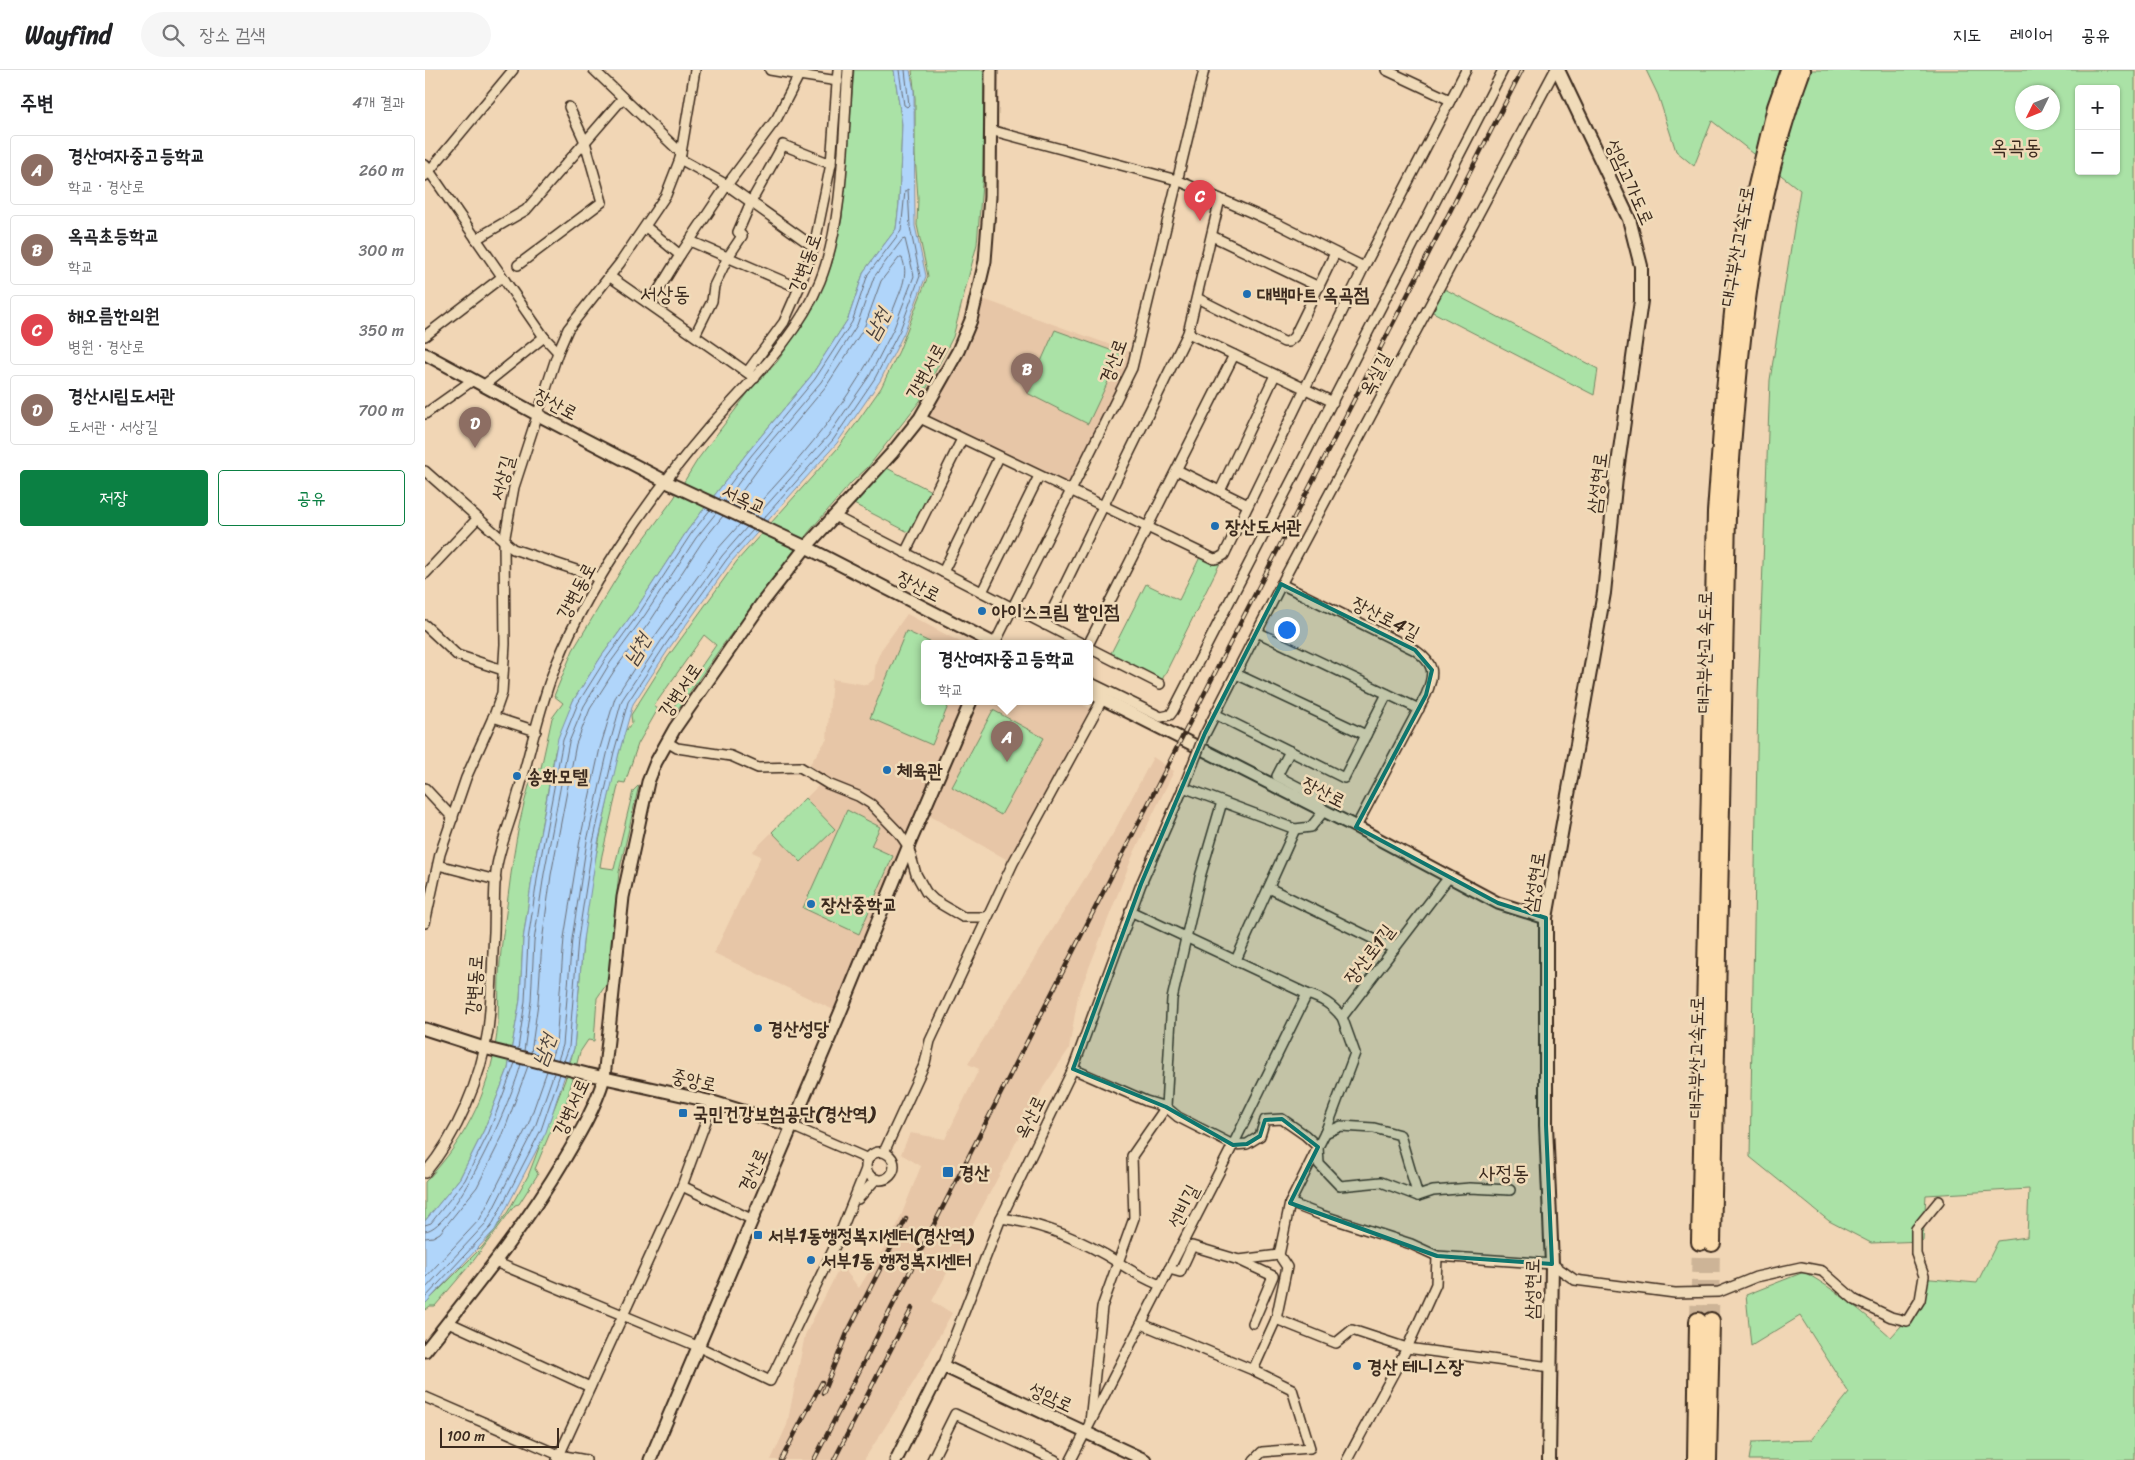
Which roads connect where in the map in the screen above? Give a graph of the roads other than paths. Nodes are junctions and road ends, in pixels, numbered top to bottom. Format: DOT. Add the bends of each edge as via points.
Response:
graph roads {
  1 [pos="513,70"];
  2 [pos="594,70"];
  3 [pos="695,70"];
  4 [pos="770,70"];
  5 [pos="838,70"];
  6 [pos="848,70"];
  7 [pos="991,70"];
  8 [pos="1204,70"];
  9 [pos="1386,70"];
  10 [pos="1466,70"];
  11 [pos="1503,70"];
  12 [pos="1556,70"];
  13 [pos="1789,70"];
  14 [pos="1802,70"];
  15 [pos="799,73"];
  16 [pos="838,81"];
  17 [pos="623,98"];
  18 [pos="1450,100"];
  19 [pos="569,107"];
  20 [pos="990,130"];
  21 [pos="585,142"];
  22 [pos="680,156"];
  23 [pos="831,164"];
  24 [pos="426,171"];
  25 [pos="1177,180"];
  26 [pos="727,185"];
  27 [pos="1220,199"];
  28 [pos="751,202"];
  29 [pos="646,227"];
  30 [pos="1211,236"];
  31 [pos="476,240"];
  32 [pos="690,241"];
  33 [pos="814,247"];
  34 [pos="1335,253"];
  35 [pos="680,255"];
  36 [pos="728,257"];
  37 [pos="518,265"];
  38 [pos="1744,265"];
  39 [pos="1364,267"];
  40 [pos="609,276"];
  41 [pos="502,277"];
  42 [pos="1319,287"];
  43 [pos="799,288"];
  44 [pos="1197,298"];
  45 [pos="650,304"];
  46 [pos="1639,315"];
  47 [pos="1188,333"];
  48 [pos="695,335"];
  49 [pos="425,336"];
  50 [pos="544,337"];
  51 [pos="558,352"];
  52 [pos="425,354"];
  53 [pos="1234,355"];
  54 [pos="748,371"];
  55 [pos="1275,374"];
  56 [pos="755,378"];
  57 [pos="478,383"];
  58 [pos="1304,388"];
  59 [pos="1333,402"];
  60 [pos="425,414"];
  61 [pos="538,415"];
  62 [pos="919,418"];
  63 [pos="962,439"];
  64 [pos="999,457"];
  65 [pos="1177,470"];
  66 [pos="425,471"];
  67 [pos="1039,476"];
  68 [pos="669,482"];
  69 [pos="1070,490"];
  70 [pos="1220,491"];
  71 [pos="1248,505"];
  72 [pos="1104,507"];
  73 [pos="834,516"];
  74 [pos="477,519"];
  75 [pos="1148,528"];
  76 [pos="503,542"];
  77 [pos="804,546"];
  78 [pos="905,553"];
  79 [pos="943,572"];
  80 [pos="425,574"];
  81 [pos="600,578"];
  82 [pos="1281,584"];
  83 [pos="982,592"];
  84 [pos="1013,608"];
  85 [pos="425,625"];
  86 [pos="1045,625"];
  87 [pos="1257,632"];
  88 [pos="988,640"];
  89 [pos="996,640"];
  90 [pos="1075,640"];
  91 [pos="1091,640"];
  92 [pos="1093,650"];
  93 [pos="503,670"];
  94 [pos="1236,674"];
  95 [pos="1093,684"];
  96 [pos="1160,684"];
  97 [pos="1093,694"];
  98 [pos="1387,694"];
  99 [pos="1103,698"];
  100 [pos="969,705"];
  101 [pos="1419,709"];
  102 [pos="1215,714"];
  103 [pos="493,717"];
  104 [pos="536,731"];
  105 [pos="1365,736"];
  106 [pos="667,742"];
  107 [pos="1290,751"];
  108 [pos="1184,786"];
  109 [pos="426,791"];
  110 [pos="1222,802"];
  111 [pos="1325,813"];
  112 [pos="453,818"];
  113 [pos="1356,827"];
  114 [pos="1295,829"];
  115 [pos="908,846"];
  116 [pos="438,865"];
  117 [pos="1449,877"];
  118 [pos="496,880"];
  119 [pos="1269,888"];
  120 [pos="1130,910"];
  121 [pos="987,917"];
  122 [pos="1546,918"];
  123 [pos="425,923"];
  124 [pos="1185,936"];
  125 [pos="1394,949"];
  126 [pos="1236,960"];
  127 [pos="1307,994"];
  128 [pos="1342,1017"];
  129 [pos="425,1029"];
  130 [pos="484,1048"];
  131 [pos="1073,1069"];
  132 [pos="604,1078"];
  133 [pos="713,1102"];
  134 [pos="1166,1107"];
  135 [pos="792,1126"];
  136 [pos="1325,1133"];
  137 [pos="1233,1145"];
  138 [pos="1318,1147"];
  139 [pos="884,1152"];
  140 [pos="868,1158"];
  141 [pos="866,1169"];
  142 [pos="425,1173"];
  143 [pos="875,1179"];
  144 [pos="682,1186"];
  145 [pos="1510,1190"];
  146 [pos="1419,1196"];
  147 [pos="1939,1201"];
  148 [pos="1290,1203"];
  149 [pos="848,1217"];
  150 [pos="1001,1218"];
  151 [pos="751,1219"];
  152 [pos="1706,1243"];
  153 [pos="1279,1255"];
  154 [pos="1437,1256"];
  155 [pos="1239,1260"];
  156 [pos="495,1262"];
  157 [pos="1119,1263"];
  158 [pos="1552,1264"];
  159 [pos="1169,1269"];
  160 [pos="1160,1285"];
  161 [pos="623,1316"];
  162 [pos="1276,1319"];
  163 [pos="448,1322"];
  164 [pos="1253,1323"];
  165 [pos="1141,1324"];
  166 [pos="697,1346"];
  167 [pos="1407,1348"];
  168 [pos="425,1351"];
  169 [pos="943,1366"];
  170 [pos="1550,1367"];
  171 [pos="1253,1370"];
  172 [pos="590,1386"];
  173 [pos="425,1397"];
  174 [pos="1088,1430"];
  175 [pos="558,1458"];
  176 [pos="934,1459"];
  177 [pos="586,1460"];
  178 [pos="650,1460"];
  179 [pos="896,1460"];
  180 [pos="1055,1460"];
  181 [pos="1071,1460"];
  182 [pos="1145,1460"];
  183 [pos="1255,1460"];
  184 [pos="1347,1460"];
  185 [pos="1549,1460"];
  186 [pos="1695,1460"];
  187 [pos="1709,1460"];
  1 -- 24 [label="street"];
  2 -- 17 [label="street"];
  3 -- 22 [label="street, 서상길"];
  4 -- 15 [label="street"];
  5 -- 16 [label="street"];
  6 -- 56 [label="street, 강변동로" via="836,220 825,265 816,289 797,322"];
  7 -- 20 [label="street, 강변서로"];
  8 -- 25 [label="street, 경산로"];
  9 -- 18 [label="street"];
  10 -- 18 [label="street"];
  11 -- 59 [label="street"];
  12 -- 46 [label="main road, 성암고가도로" via="1629,219 1641,266"];
  12 -- 82 [label="street, 옥실길"];
  13 -- 38 [label="highway, 대구부산고속도로" via="1749,211"];
  14 -- 38 [label="highway, 대구부산고속도로"];
  15 -- 16 [label="street"];
  15 -- 26 [label="street" via="777,118"];
  16 -- 23 [label="street"];
  17 -- 21 [label="street"];
  17 -- 22 [label="street"];
  18 -- 39 [label="street"];
  19 -- 21 [label="street"];
  20 -- 25 [label="street"];
  20 -- 62 [label="street, 강변서로" via="990,197 985,262 979,292 958,351"];
  21 -- 31 [label="street" via="526,210"];
  21 -- 37 [label="street" via="602,202"];
  22 -- 26 [label="street"];
  22 -- 29 [label="street, 서상길" via="667,195"];
  23 -- 28 [label="street" via="783,145"];
  23 -- 33 [label="street"];
  24 -- 31 [label="street"];
  25 -- 27 [label="street"];
  25 -- 69 [label="street, 경산로" via="1132,368"];
  26 -- 28 [label="street"];
  26 -- 32 [label="street"];
  27 -- 30 [label="street"];
  27 -- 34 [label="street"];
  28 -- 33 [label="street"];
  28 -- 36 [label="street" via="738,232 742,236"];
  29 -- 35 [label="street"];
  29 -- 40 [label="street, 서상길"];
  30 -- 42 [label="street"];
  30 -- 44 [label="street"];
  31 -- 41 [label="street"];
  32 -- 35 [label="street"];
  32 -- 36 [label="street"];
  33 -- 43 [label="street"];
  34 -- 39 [label="street"];
  34 -- 42 [label="street"];
  35 -- 45 [label="street"];
  36 -- 43 [label="street"];
  36 -- 48 [label="street"];
  38 -- 152 [label="highway, 대구부산고속도로" via="1735,395 1721,513"];
  39 -- 58 [label="street"];
  40 -- 45 [label="street"];
  40 -- 51 [label="street, 서상길" via="568,329"];
  41 -- 49 [label="street"];
  41 -- 50 [label="street"];
  42 -- 44 [label="street" via="1294,337 1288,342"];
  43 -- 54 [label="street" via="784,322"];
  44 -- 47 [label="street"];
  45 -- 48 [label="street"];
  46 -- 122 [label="main road, 삼성현로" via="1604,593"];
  47 -- 53 [label="street"];
  47 -- 72 [label="street"];
  48 -- 54 [label="street"];
  50 -- 51 [label="street"];
  50 -- 57 [label="street"];
  51 -- 61 [label="street, 서상길"];
  52 -- 57 [label="street, 장산로"];
  53 -- 55 [label="street"];
  53 -- 65 [label="street"];
  54 -- 56 [label="street"];
  55 -- 58 [label="street"];
  55 -- 70 [label="street"];
  56 -- 68 [label="street, 강변동로" via="710,427"];
  57 -- 60 [label="street"];
  57 -- 61 [label="street, 장산로"];
  58 -- 59 [label="street"];
  58 -- 71 [label="street"];
  59 -- 95 [label="street" via="1170,715 1161,717"];
  61 -- 68 [label="street, 장산로"];
  61 -- 76 [label="street, 서상길" via="514,487"];
  62 -- 63 [label="street"];
  62 -- 73 [label="street, 강변서로" via="892,453"];
  63 -- 64 [label="street"];
  63 -- 78 [label="street"];
  64 -- 67 [label="street"];
  64 -- 79 [label="street"];
  65 -- 70 [label="street"];
  65 -- 75 [label="street"];
  66 -- 74 [label="street"];
  67 -- 69 [label="street"];
  67 -- 83 [label="street"];
  68 -- 77 [label="street, 서옥교"];
  68 -- 81 [label="street, 강변동로"];
  69 -- 72 [label="street"];
  69 -- 84 [label="street, 경산로"];
  70 -- 71 [label="street"];
  71 -- 75 [label="street" via="1224,555 1219,558 1214,559"];
  72 -- 75 [label="street"];
  72 -- 86 [label="street"];
  73 -- 77 [label="street, 강변서로"];
  73 -- 78 [label="street"];
  74 -- 76 [label="street"];
  74 -- 80 [label="street"];
  75 -- 91 [label="street"];
  76 -- 81 [label="street" via="521,552"];
  76 -- 93 [label="street, 서상길"];
  77 -- 88 [label="street, 장산로"];
  77 -- 106 [label="street, 강변서로"];
  78 -- 79 [label="street"];
  79 -- 83 [label="street"];
  81 -- 104 [label="street, 강변동로" via="552,675"];
  82 -- 87 [label="street, 옥실길"];
  82 -- 101 [label="street, 장산로4길" via="1426,658 1432,670 1431,682"];
  83 -- 84 [label="street"];
  84 -- 86 [label="street"];
  84 -- 89 [label="street, 경산로"];
  85 -- 93 [label="street" via="457,655"];
  86 -- 90 [label="street"];
  87 -- 94 [label="street, 옥실길"];
  87 -- 98 [label="street"];
  92 -- 96 [label="street"];
  93 -- 103 [label="street, 서상길" via="502,693"];
  94 -- 102 [label="street, 옥실길"];
  94 -- 105 [label="street"];
  97 -- 99 [label="street, 장산로"];
  98 -- 101 [label="street"];
  98 -- 105 [label="street"];
  99 -- 111 [label="street, 장산로"];
  99 -- 121 [label="street"];
  100 -- 115 [label="street, 경산로"];
  101 -- 113 [label="street, 장산로4길"];
  102 -- 107 [label="street"];
  102 -- 108 [label="street, 옥실길, bridge"];
  103 -- 104 [label="street"];
  103 -- 112 [label="street, 서상길" via="465,778"];
  104 -- 118 [label="street, 강변동로" via="497,866"];
  105 -- 107 [label="street" via="1344,778"];
  106 -- 115 [label="street" via="677,748 731,756 758,768 804,768 871,804"];
  106 -- 132 [label="street, 강변서로" via="648,782 628,873"];
  107 -- 111 [label="street" via="1277,776 1310,793"];
  108 -- 110 [label="street"];
  108 -- 120 [label="street, 옥산로"];
  109 -- 112 [label="street"];
  110 -- 114 [label="street"];
  110 -- 124 [label="street"];
  111 -- 113 [label="street, 장산로"];
  111 -- 114 [label="street" via="1311,827"];
  112 -- 116 [label="street, 서상길"];
  113 -- 117 [label="street, 장산로"];
  114 -- 119 [label="street"];
  115 -- 121 [label="street" via="916,874 934,900 963,917"];
  115 -- 135 [label="street, 경산로"];
  116 -- 118 [label="street"];
  116 -- 123 [label="street, 서상길"];
  117 -- 122 [label="street, 장산로" via="1498,903"];
  117 -- 125 [label="street, 장산로1길"];
  118 -- 130 [label="street, 강변동로" via="490,1002"];
  119 -- 125 [label="street"];
  119 -- 126 [label="street"];
  120 -- 124 [label="street"];
  120 -- 131 [label="street, 옥산로"];
  121 -- 139 [label="street"];
  122 -- 158 [label="main road, 삼성현로" via="1546,1125"];
  124 -- 126 [label="street"];
  124 -- 134 [label="street" via="1172,1000"];
  125 -- 128 [label="street, 장산로1길"];
  126 -- 127 [label="street"];
  127 -- 128 [label="street" via="1331,1004"];
  127 -- 137 [label="street, 선비길"];
  128 -- 136 [label="street" via="1355,1054"];
  129 -- 130 [label="street"];
  130 -- 132 [label="street, 중앙로"];
  130 -- 142 [label="street, 강변동로" via="474,1084 451,1136"];
  131 -- 134 [label="street"];
  131 -- 150 [label="street, 옥산로"];
  132 -- 133 [label="street, 중앙로"];
  132 -- 156 [label="street, 강변서로" via="597,1100 575,1143"];
  133 -- 135 [label="street, 중앙로"];
  133 -- 144 [label="street"];
  134 -- 137 [label="street"];
  134 -- 157 [label="street" via="1131,1156 1134,1218"];
  135 -- 140 [label="street"];
  135 -- 151 [label="street, 경산로"];
  136 -- 138 [label="street"];
  136 -- 146 [label="street" via="1341,1126 1374,1128 1401,1135"];
  137 -- 138 [label="street" via="1247,1144 1260,1136 1265,1120 1282,1119"];
  137 -- 159 [label="street, 선비길"];
  138 -- 146 [label="street" via="1319,1164 1340,1186 1381,1182"];
  138 -- 148 [label="street"];
  139 -- 140 [label="street"];
  139 -- 143 [label="street" via="893,1162 893,1171 887,1178"];
  140 -- 141 [label="street"];
  141 -- 143 [label="street"];
  141 -- 149 [label="street"];
  143 -- 149 [label="street"];
  144 -- 151 [label="street"];
  144 -- 161 [label="street"];
  145 -- 146 [label="street" via="1470,1188 1433,1191"];
  147 -- 158 [label="street" via="1916,1229 1916,1254 1924,1276 1920,1300 1907,1321 1891,1318 1855,1300 1821,1271 1801,1267 1756,1277 1719,1292 1675,1293 1575,1280"];
  148 -- 153 [label="street"];
  148 -- 154 [label="street"];
  149 -- 166 [label="street" via="770,1380"];
  150 -- 157 [label="street" via="1059,1232"];
  150 -- 169 [label="street, 옥산로"];
  151 -- 166 [label="street, 경산로"];
  153 -- 155 [label="street"];
  153 -- 162 [label="street" via="1287,1267"];
  154 -- 158 [label="street"];
  154 -- 167 [label="street" via="1436,1284"];
  155 -- 159 [label="street" via="1192,1246 1180,1272"];
  155 -- 164 [label="street" via="1273,1276"];
  156 -- 161 [label="street"];
  156 -- 163 [label="street, 강변서로"];
  157 -- 160 [label="street"];
  157 -- 174 [label="street" via="1102,1307"];
  158 -- 170 [label="main road, 삼성현로"];
  159 -- 160 [label="street, 선비길"];
  160 -- 165 [label="street, 선비길"];
  161 -- 166 [label="street"];
  161 -- 172 [label="street"];
  162 -- 167 [label="street" via="1336,1342 1352,1330"];
  162 -- 171 [label="street"];
  163 -- 168 [label="street, 강변서로"];
  163 -- 172 [label="street"];
  165 -- 171 [label="street"];
  165 -- 174 [label="street, 선비길"];
  166 -- 178 [label="street, 경산로"];
  167 -- 170 [label="street"];
  167 -- 184 [label="street"];
  169 -- 174 [label="street, 성암로"];
  169 -- 179 [label="street, 옥산로"];
  170 -- 185 [label="main road, 삼성현로"];
  171 -- 183 [label="street" via="1292,1389 1311,1448 1262,1452"];
  172 -- 175 [label="street"];
  173 -- 175 [label="street"];
  174 -- 181 [label="street, 선비길"];
  174 -- 182 [label="street, 성암로"];
  175 -- 177 [label="street"];
  176 -- 180 [label="street" via="955,1414"];
  186 -- 187 [label="highway" via="1705,1321"];
}
